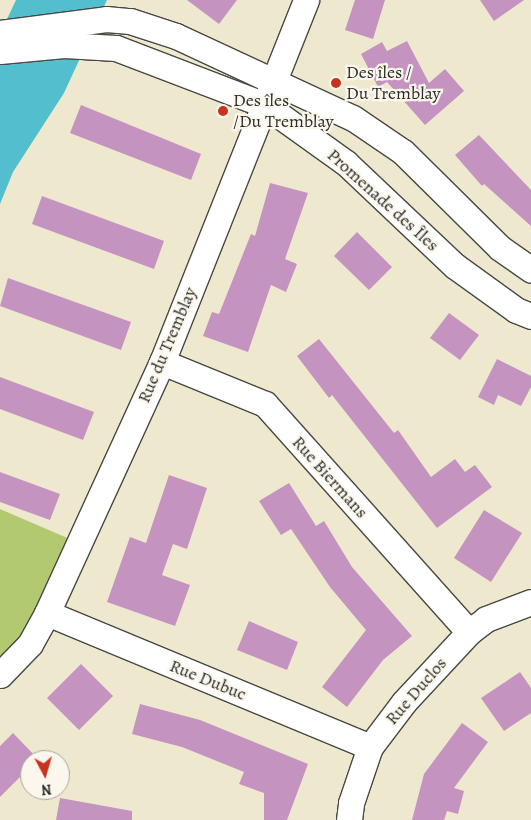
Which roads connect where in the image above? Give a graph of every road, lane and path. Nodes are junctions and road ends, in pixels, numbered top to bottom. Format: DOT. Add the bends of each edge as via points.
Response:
graph roads {
  1 [pos="306,0"];
  2 [pos="0,33"];
  3 [pos="0,52"];
  4 [pos="274,80"];
  5 [pos="265,105"];
  6 [pos="531,270"];
  7 [pos="531,316"];
  8 [pos="162,362"];
  9 [pos="531,602"];
  10 [pos="47,613"];
  11 [pos="469,632"];
  12 [pos="0,675"];
  13 [pos="370,747"];
  14 [pos="349,820"];
  1 -- 4 [label="street, Rue du Tremblay"];
  2 -- 4 [label="street" via="106,19 130,21 176,36"];
  3 -- 5 [label="street, Promenade des Îles" via="95,44 144,56"];
  4 -- 5 [label="street, Rue du Tremblay"];
  4 -- 6 [label="street" via="352,118 403,152 500,248"];
  5 -- 7 [label="street, Promenade des Îles" via="346,163 455,266 516,310"];
  5 -- 8 [label="street, Rue du Tremblay"];
  8 -- 10 [label="street, Rue du Tremblay"];
  8 -- 11 [label="street, Rue Biermans" via="265,404"];
  9 -- 11 [label="street, Rue Duclos" via="486,619"];
  10 -- 12 [label="street, Rue du Tremblay" via="30,644"];
  10 -- 13 [label="street, Rue Dubuc"];
  11 -- 13 [label="street, Rue Duclos" via="404,702"];
  13 -- 14 [label="street, Rue Duclos" via="351,803"];
}
